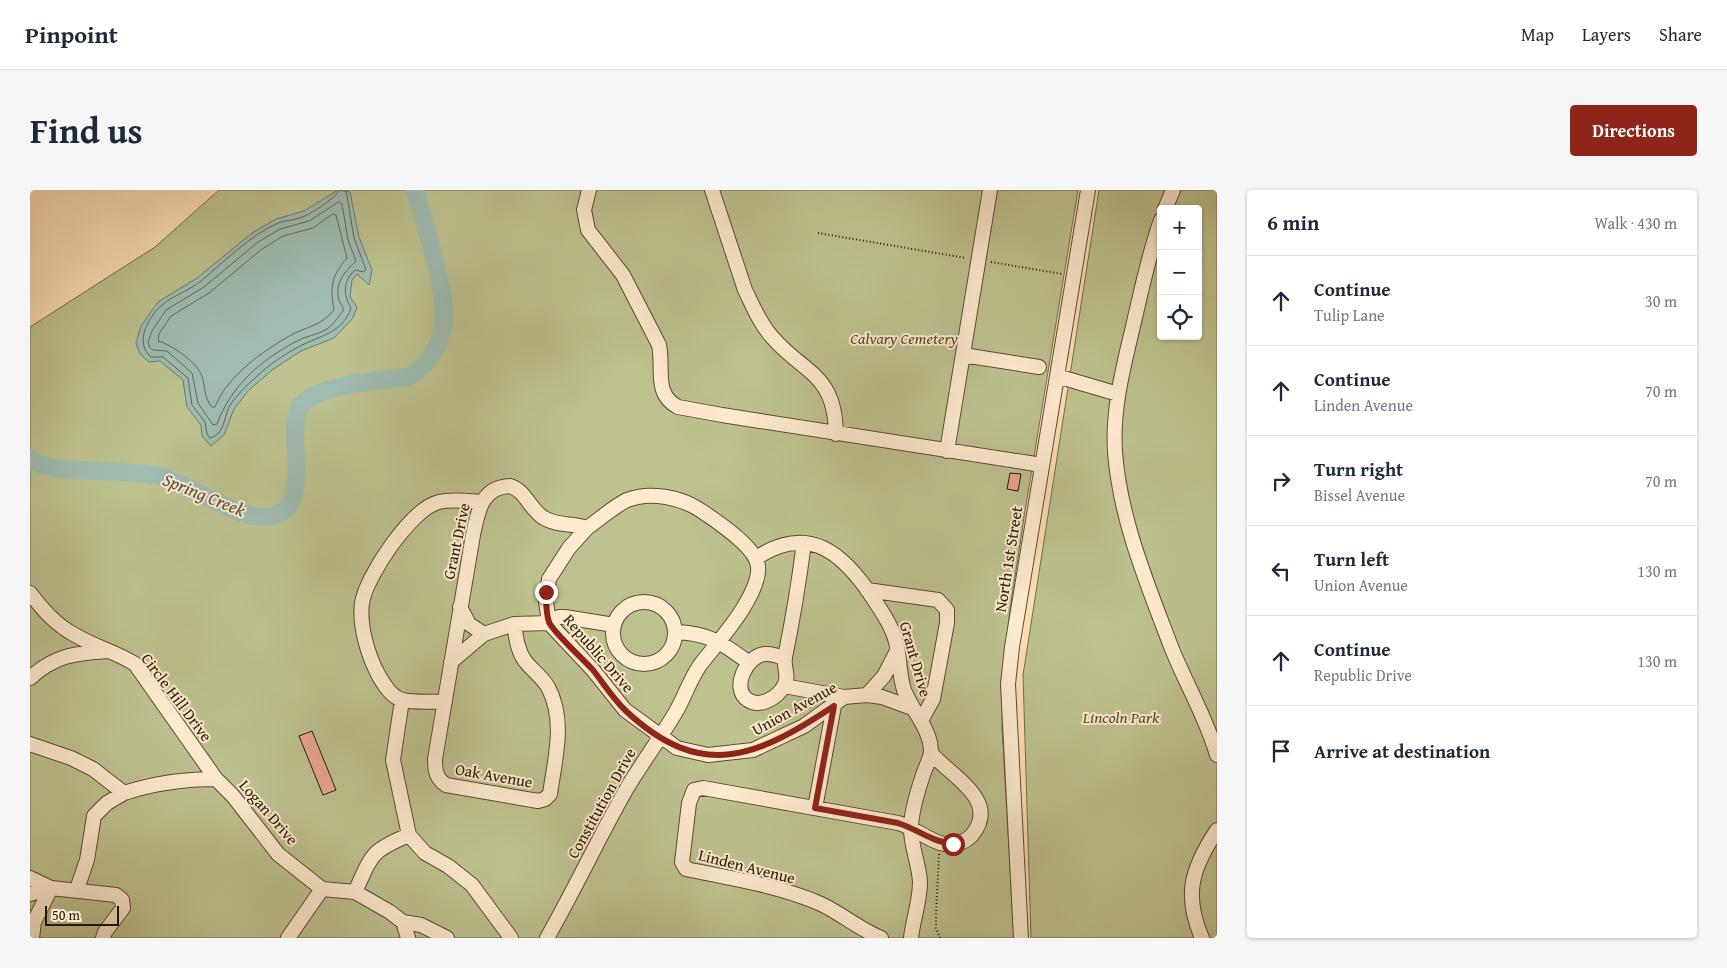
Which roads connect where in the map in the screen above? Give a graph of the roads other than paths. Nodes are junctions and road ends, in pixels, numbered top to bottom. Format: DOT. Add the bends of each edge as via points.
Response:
graph roads {
  1 [pos="589,190"];
  2 [pos="712,190"];
  3 [pos="990,190"];
  4 [pos="1088,190"];
  5 [pos="1173,190"];
  6 [pos="1167,205"];
  7 [pos="1157,234"];
  8 [pos="963,355"];
  9 [pos="1040,367"];
  10 [pos="1056,376"];
  11 [pos="1118,394"];
  12 [pos="836,434"];
  13 [pos="947,451"];
  14 [pos="1042,466"];
  15 [pos="481,502"];
  16 [pos="587,528"];
  17 [pos="804,543"];
  18 [pos="756,558"];
  19 [pos="867,590"];
  20 [pos="30,593"];
  21 [pos="460,607"];
  22 [pos="549,623"];
  23 [pos="514,624"];
  24 [pos="614,625"];
  25 [pos="675,632"];
  26 [pos="484,634"];
  27 [pos="719,640"];
  28 [pos="111,651"];
  29 [pos="897,651"];
  30 [pos="785,659"];
  31 [pos="451,662"];
  32 [pos="748,662"];
  33 [pos="30,678"];
  34 [pos="784,686"];
  35 [pos="867,695"];
  36 [pos="402,700"];
  37 [pos="445,702"];
  38 [pos="839,702"];
  39 [pos="912,708"];
  40 [pos="922,719"];
  41 [pos="659,736"];
  42 [pos="30,744"];
  43 [pos="931,753"];
  44 [pos="1217,755"];
  45 [pos="216,779"];
  46 [pos="439,780"];
  47 [pos="124,793"];
  48 [pos="815,808"];
  49 [pos="911,827"];
  50 [pos="1217,830"];
  51 [pos="409,835"];
  52 [pos="30,878"];
  53 [pos="51,888"];
  54 [pos="322,889"];
  55 [pos="77,890"];
  56 [pos="355,892"];
  57 [pos="30,894"];
  58 [pos="403,922"];
  59 [pos="32,938"];
  60 [pos="103,938"];
  61 [pos="288,938"];
  62 [pos="408,938"];
  63 [pos="446,938"];
  64 [pos="511,938"];
  65 [pos="547,938"];
  66 [pos="882,938"];
  67 [pos="911,938"];
  68 [pos="1021,938"];
  69 [pos="1202,938"];
  1 -- 12 [label="street" via="584,210 588,230 624,275 659,345 661,388 672,404"];
  2 -- 12 [label="street" via="753,306 772,338 816,375 832,404"];
  3 -- 8 [label="street"];
  4 -- 10 [label="street, North 1st Street"];
  5 -- 6 [label="street"];
  7 -- 11 [label="street"];
  8 -- 9 [label="street"];
  8 -- 13 [label="street"];
  10 -- 11 [label="street"];
  10 -- 14 [label="street, North 1st Street"];
  11 -- 44 [label="street" via="1115,452 1124,509 1171,646 1201,709"];
  12 -- 13 [label="street"];
  13 -- 14 [label="street"];
  14 -- 68 [label="street, North 1st Street" via="1008,684"];
  15 -- 16 [label="street, Grant Drive" via="493,490 510,486 521,492 545,519"];
  15 -- 21 [label="street, Grant Drive"];
  15 -- 36 [label="street" via="438,502 427,508 392,547 365,590 361,611 370,655 382,682"];
  16 -- 18 [label="street" via="628,500 643,496 666,497 681,500 714,519"];
  16 -- 22 [label="street, Republic Drive" via="548,579"];
  17 -- 18 [label="street, Grant Drive" via="789,542 775,546"];
  17 -- 19 [label="street, Grant Drive" via="826,548 844,560"];
  17 -- 30 [label="street"];
  18 -- 27 [label="street, Constitution Drive" via="758,575 745,606"];
  19 -- 29 [label="street, Grant Drive" via="892,631"];
  19 -- 40 [label="street" via="938,600 947,610 934,699"];
  20 -- 28 [label="street, Circle Hill Drive" via="48,616 75,636"];
  21 -- 26 [label="street" via="469,624"];
  21 -- 31 [label="street, Grant Drive"];
  22 -- 23 [label="street"];
  22 -- 24 [label="street" via="564,617"];
  22 -- 41 [label="street, Republic Drive" via="625,710"];
  23 -- 26 [label="street"];
  23 -- 46 [label="street, Oak Avenue" via="524,660 547,685 556,709 559,725 550,794 538,801 446,785"];
  24 -- 25 [label="street" via="630,606 650,603 665,610"];
  24 -- 25 [label="street" via="613,636 626,659 647,664 665,657"];
  25 -- 27 [label="street" via="690,632"];
  26 -- 31 [label="street"];
  27 -- 32 [label="street"];
  27 -- 41 [label="street, Constitution Drive"];
  28 -- 33 [label="street" via="64,656 46,664"];
  28 -- 45 [label="street, Circle Hill Drive" via="135,664"];
  29 -- 35 [label="street" via="884,676"];
  29 -- 39 [label="street, Grant Drive" via="904,688"];
  30 -- 32 [label="street" via="767,654"];
  30 -- 34 [label="street" via="787,679"];
  31 -- 37 [label="street, Grant Drive"];
  32 -- 34 [label="street" via="741,687 748,700 767,702"];
  34 -- 38 [label="street"];
  35 -- 38 [label="street, Union Avenue"];
  35 -- 39 [label="street, Union Avenue"];
  36 -- 37 [label="street"];
  36 -- 51 [label="street" via="393,760"];
  37 -- 46 [label="street, Grant Drive" via="435,759"];
  38 -- 41 [label="street, Union Avenue" via="786,736 738,753 695,754 677,748"];
  38 -- 48 [label="street"];
  39 -- 40 [label="street, Grant Drive"];
  40 -- 43 [label="street, Grant Drive"];
  41 -- 65 [label="street, Constitution Drive"];
  42 -- 47 [label="street" via="93,769"];
  43 -- 49 [label="street" via="915,800"];
  43 -- 49 [label="street, Linden Avenue" via="970,791 982,810 979,823 967,839 953,844 940,843"];
  45 -- 47 [label="street, Logan Drive" via="162,782"];
  45 -- 54 [label="street, Logan Drive" via="278,854"];
  47 -- 55 [label="street, Logan Drive" via="94,816 87,860"];
  48 -- 49 [label="street, Linden Avenue"];
  48 -- 66 [label="street, Linden Avenue" via="703,788 694,790 689,803 682,862 686,869 755,884 820,904 864,931"];
  49 -- 67 [label="street" via="920,882"];
  50 -- 69 [label="street" via="1202,852 1192,887 1192,905"];
  51 -- 56 [label="street" via="382,846 374,854"];
  51 -- 64 [label="street" via="425,853 472,885"];
  52 -- 53 [label="street"];
  53 -- 55 [label="street"];
  53 -- 57 [label="street"];
  53 -- 59 [label="street" via="34,922"];
  54 -- 56 [label="street"];
  54 -- 61 [label="street"];
  55 -- 60 [label="street" via="116,895 122,900 123,908"];
  56 -- 58 [label="street"];
  58 -- 62 [label="street"];
  58 -- 63 [label="street" via="421,925"];
}
